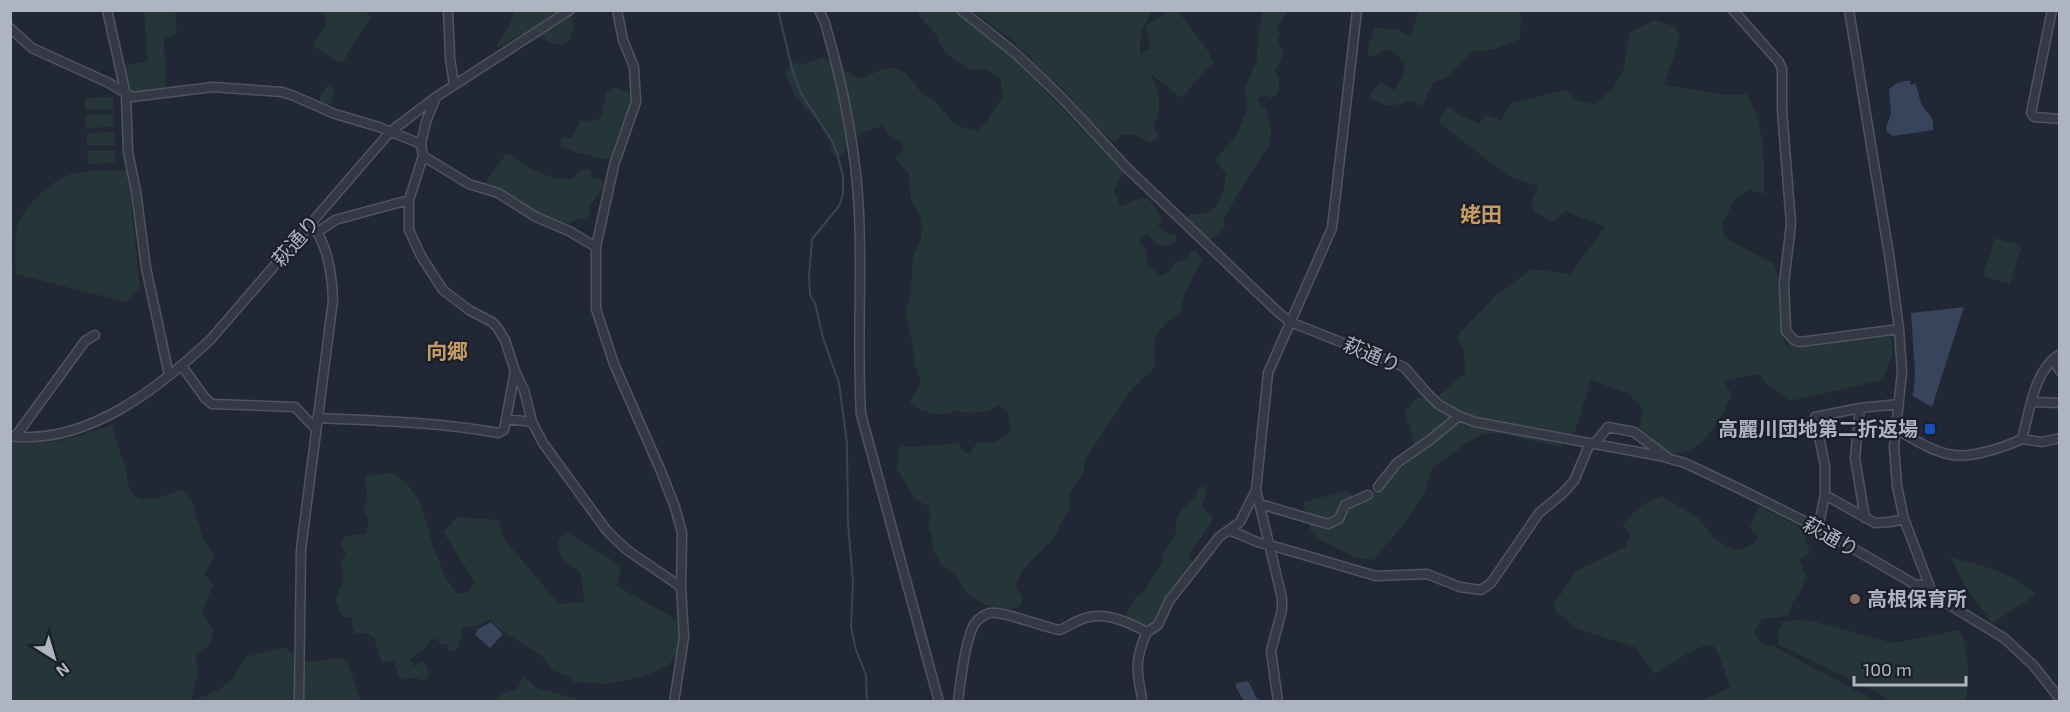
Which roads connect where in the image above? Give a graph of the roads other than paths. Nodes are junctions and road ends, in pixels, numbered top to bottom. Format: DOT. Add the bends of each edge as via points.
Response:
graph roads {
  1 [pos="107,10"];
  2 [pos="448,10"];
  3 [pos="570,10"];
  4 [pos="617,10"];
  5 [pos="819,10"];
  6 [pos="961,10"];
  7 [pos="1357,10"];
  8 [pos="1733,10"];
  9 [pos="1849,10"];
  10 [pos="2052,10"];
  11 [pos="10,28"];
  12 [pos="454,85"];
  13 [pos="126,95"];
  14 [pos="436,97"];
  15 [pos="2060,119"];
  16 [pos="390,132"];
  17 [pos="421,144"];
  18 [pos="423,156"];
  19 [pos="409,200"];
  20 [pos="311,224"];
  21 [pos="318,232"];
  22 [pos="596,247"];
  23 [pos="1290,322"];
  24 [pos="1899,329"];
  25 [pos="95,335"];
  26 [pos="2056,356"];
  27 [pos="182,366"];
  28 [pos="515,371"];
  29 [pos="2060,371"];
  30 [pos="169,375"];
  31 [pos="2032,402"];
  32 [pos="2060,403"];
  33 [pos="1899,404"];
  34 [pos="1860,408"];
  35 [pos="1459,416"];
  36 [pos="317,418"];
  37 [pos="506,419"];
  38 [pos="532,422"];
  39 [pos="315,428"];
  40 [pos="1896,429"];
  41 [pos="13,436"];
  42 [pos="2060,438"];
  43 [pos="2022,439"];
  44 [pos="1592,444"];
  45 [pos="1668,458"];
  46 [pos="1378,487"];
  47 [pos="1256,490"];
  48 [pos="1368,495"];
  49 [pos="1825,495"];
  50 [pos="1260,504"];
  51 [pos="1865,518"];
  52 [pos="1904,519"];
  53 [pos="1240,522"];
  54 [pos="1818,528"];
  55 [pos="1229,531"];
  56 [pos="1239,533"];
  57 [pos="1270,545"];
  58 [pos="1928,585"];
  59 [pos="681,587"];
  60 [pos="1147,632"];
  61 [pos="1142,698"];
  62 [pos="2060,699"];
  63 [pos="300,702"];
  64 [pos="674,702"];
  65 [pos="939,702"];
  66 [pos="958,702"];
  67 [pos="1278,702"];
  1 -- 13 [label="street"];
  2 -- 12 [label="street"];
  3 -- 12 [label="street, 萩通り"];
  4 -- 22 [label="street" via="634,67 636,102 614,165"];
  5 -- 65 [label="street" via="847,107 859,210 861,414"];
  6 -- 23 [label="street, 萩通り" via="1015,53 1128,168"];
  7 -- 23 [label="street" via="1333,221 1329,239"];
  8 -- 24 [label="street" via="1782,69 1791,224 1784,283 1786,331 1800,342"];
  9 -- 24 [label="street"];
  10 -- 15 [label="street" via="2031,113 2034,117"];
  11 -- 13 [label="street" via="32,48 109,83"];
  12 -- 14 [label="street, 萩通り"];
  13 -- 16 [label="street" via="213,87 282,92"];
  13 -- 30 [label="street" via="128,152 146,268"];
  14 -- 16 [label="street, 萩通り"];
  14 -- 17 [label="street"];
  16 -- 17 [label="street"];
  16 -- 20 [label="street, 萩通り"];
  17 -- 18 [label="street"];
  18 -- 19 [label="street"];
  18 -- 22 [label="street" via="469,184 498,193"];
  19 -- 21 [label="street" via="343,218"];
  19 -- 28 [label="street" via="410,230 431,274 451,297 492,321 505,340"];
  20 -- 21 [label="street"];
  20 -- 27 [label="street, 萩通り" via="211,339"];
  21 -- 36 [label="street" via="333,300"];
  22 -- 59 [label="street" via="597,309 614,364 677,514 682,533"];
  23 -- 35 [label="street, 萩通り" via="1404,367 1438,404"];
  23 -- 47 [label="street" via="1268,373"];
  24 -- 33 [label="street"];
  25 -- 41 [label="street" via="85,341"];
  26 -- 29 [label="street"];
  26 -- 31 [label="street" via="2040,375"];
  27 -- 30 [label="street, 萩通り"];
  27 -- 39 [label="street" via="212,404 295,406"];
  28 -- 37 [label="street"];
  28 -- 38 [label="street"];
  30 -- 41 [label="street, 萩通り" via="86,427 51,436"];
  31 -- 32 [label="street"];
  31 -- 43 [label="street"];
  33 -- 34 [label="street"];
  33 -- 40 [label="street"];
  34 -- 49 [label="street" via="1815,417 1825,466"];
  34 -- 51 [label="street" via="1855,458"];
  35 -- 44 [label="street, 萩通り"];
  35 -- 46 [label="street" via="1398,463"];
  36 -- 37 [label="street" via="421,422 498,433 504,430"];
  36 -- 39 [label="street"];
  37 -- 38 [label="street"];
  38 -- 59 [label="street" via="607,531 627,550"];
  39 -- 63 [label="street" via="301,549"];
  40 -- 43 [label="street" via="1953,455 1980,452"];
  40 -- 52 [label="street" via="1895,469"];
  42 -- 43 [label="street" via="2042,442"];
  44 -- 45 [label="street, 萩通り"];
  44 -- 45 [label="street" via="1608,427 1614,428 1634,432"];
  44 -- 57 [label="street" via="1574,481 1539,513 1491,583 1482,590 1460,587 1427,574 1376,576"];
  45 -- 54 [label="street, 萩通り" via="1702,470"];
  47 -- 50 [label="street"];
  47 -- 53 [label="street"];
  48 -- 50 [label="street" via="1345,505 1339,519 1328,524"];
  49 -- 51 [label="street"];
  49 -- 54 [label="street"];
  50 -- 57 [label="street"];
  51 -- 52 [label="street" via="1875,523"];
  52 -- 58 [label="street"];
  53 -- 55 [label="street"];
  53 -- 56 [label="street"];
  54 -- 58 [label="street, 萩通り" via="1916,585"];
  55 -- 56 [label="street"];
  55 -- 60 [label="street" via="1219,537 1176,593 1158,625"];
  56 -- 57 [label="street" via="1248,540"];
  57 -- 67 [label="street" via="1282,598 1271,651"];
  58 -- 62 [label="street" via="1936,597 2004,638 2033,665"];
  59 -- 64 [label="street" via="684,637"];
  60 -- 61 [label="street" via="1138,651 1136,672"];
  60 -- 66 [label="street" via="1106,616 1088,617 1059,630 989,613 974,624"];
}
